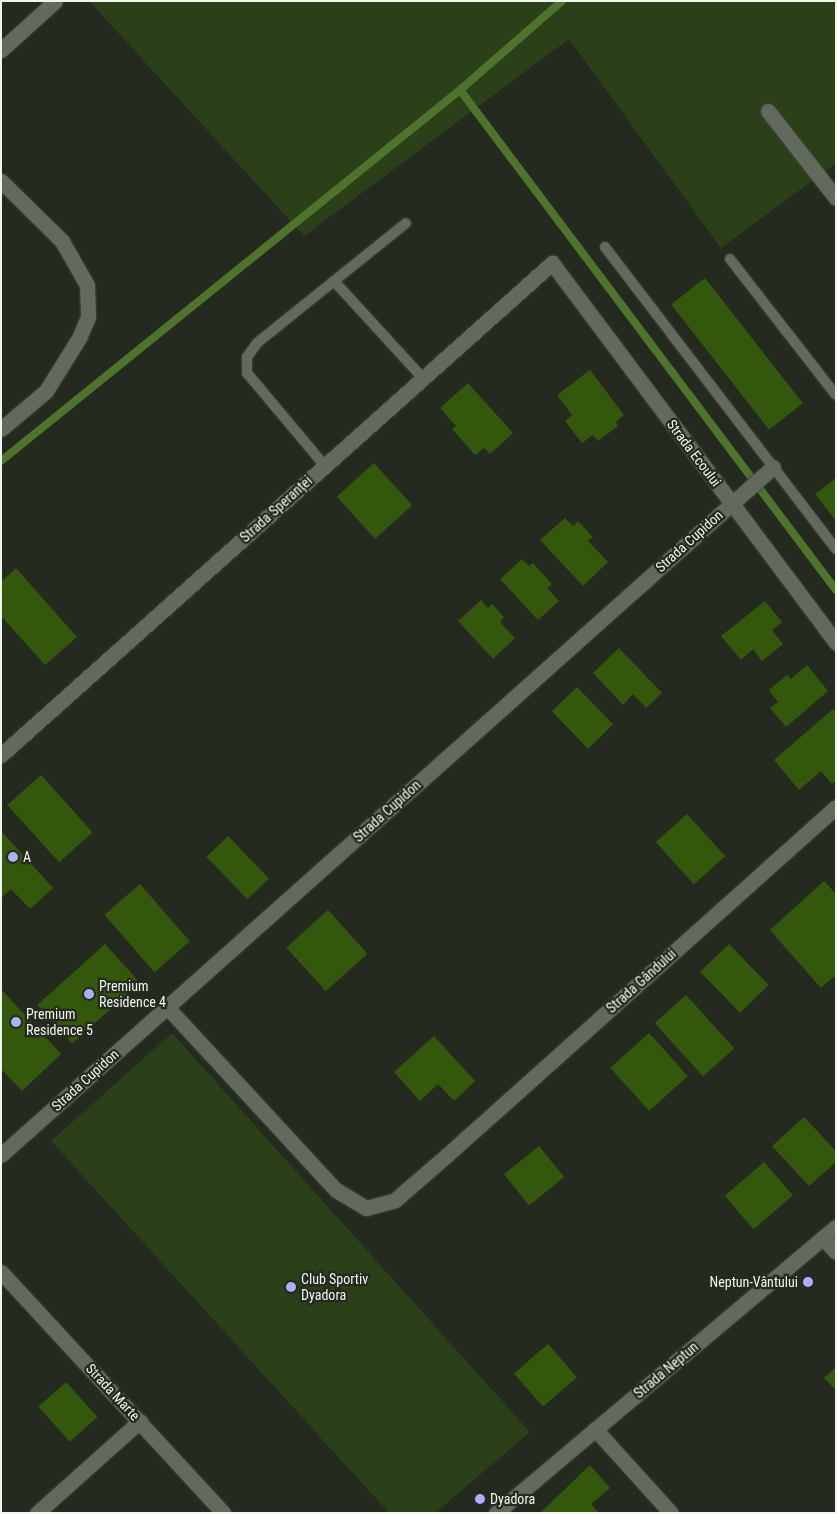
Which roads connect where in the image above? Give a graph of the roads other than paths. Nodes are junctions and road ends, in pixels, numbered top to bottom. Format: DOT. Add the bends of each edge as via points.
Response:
graph roads {
  1 [pos="55,1"];
  2 [pos="1,50"];
  3 [pos="768,110"];
  4 [pos="1,181"];
  5 [pos="836,198"];
  6 [pos="406,222"];
  7 [pos="605,247"];
  8 [pos="730,259"];
  9 [pos="552,263"];
  10 [pos="334,281"];
  11 [pos="423,378"];
  12 [pos="836,395"];
  13 [pos="1,428"];
  14 [pos="325,466"];
  15 [pos="767,472"];
  16 [pos="735,499"];
  17 [pos="836,548"];
  18 [pos="836,642"];
  19 [pos="1,755"];
  20 [pos="836,807"];
  21 [pos="167,1007"];
  22 [pos="1,1155"];
  23 [pos="836,1227"];
  24 [pos="823,1238"];
  25 [pos="836,1252"];
  26 [pos="1,1272"];
  27 [pos="140,1421"];
  28 [pos="595,1429"];
  29 [pos="37,1513"];
  30 [pos="223,1513"];
  31 [pos="496,1513"];
  32 [pos="671,1513"];
  1 -- 2 [label="street"];
  3 -- 5 [label="street"];
  4 -- 13 [label="street" via="62,241 87,284 88,317 79,338 46,391"];
  6 -- 10 [label="lane"];
  7 -- 15 [label="lane"];
  8 -- 12 [label="lane"];
  9 -- 11 [label="street, Strada Speranței"];
  9 -- 16 [label="street, Strada Ecoului"];
  10 -- 11 [label="lane"];
  10 -- 14 [label="lane" via="257,343 246,357 247,373"];
  11 -- 14 [label="street, Strada Speranței"];
  14 -- 19 [label="street, Strada Speranței"];
  15 -- 16 [label="street, Strada Cupidon"];
  15 -- 17 [label="lane"];
  16 -- 18 [label="street, Strada Ecoului"];
  16 -- 21 [label="street, Strada Cupidon"];
  20 -- 21 [label="street, Strada Gândului" via="395,1200 366,1208 336,1190"];
  21 -- 22 [label="street, Strada Cupidon"];
  23 -- 24 [label="street, Strada Neptun"];
  24 -- 25 [label="street"];
  24 -- 28 [label="street, Strada Neptun"];
  26 -- 27 [label="street, Strada Marte"];
  27 -- 29 [label="street"];
  27 -- 30 [label="street, Strada Marte"];
  28 -- 31 [label="street, Strada Neptun"];
  28 -- 32 [label="street"];
}
